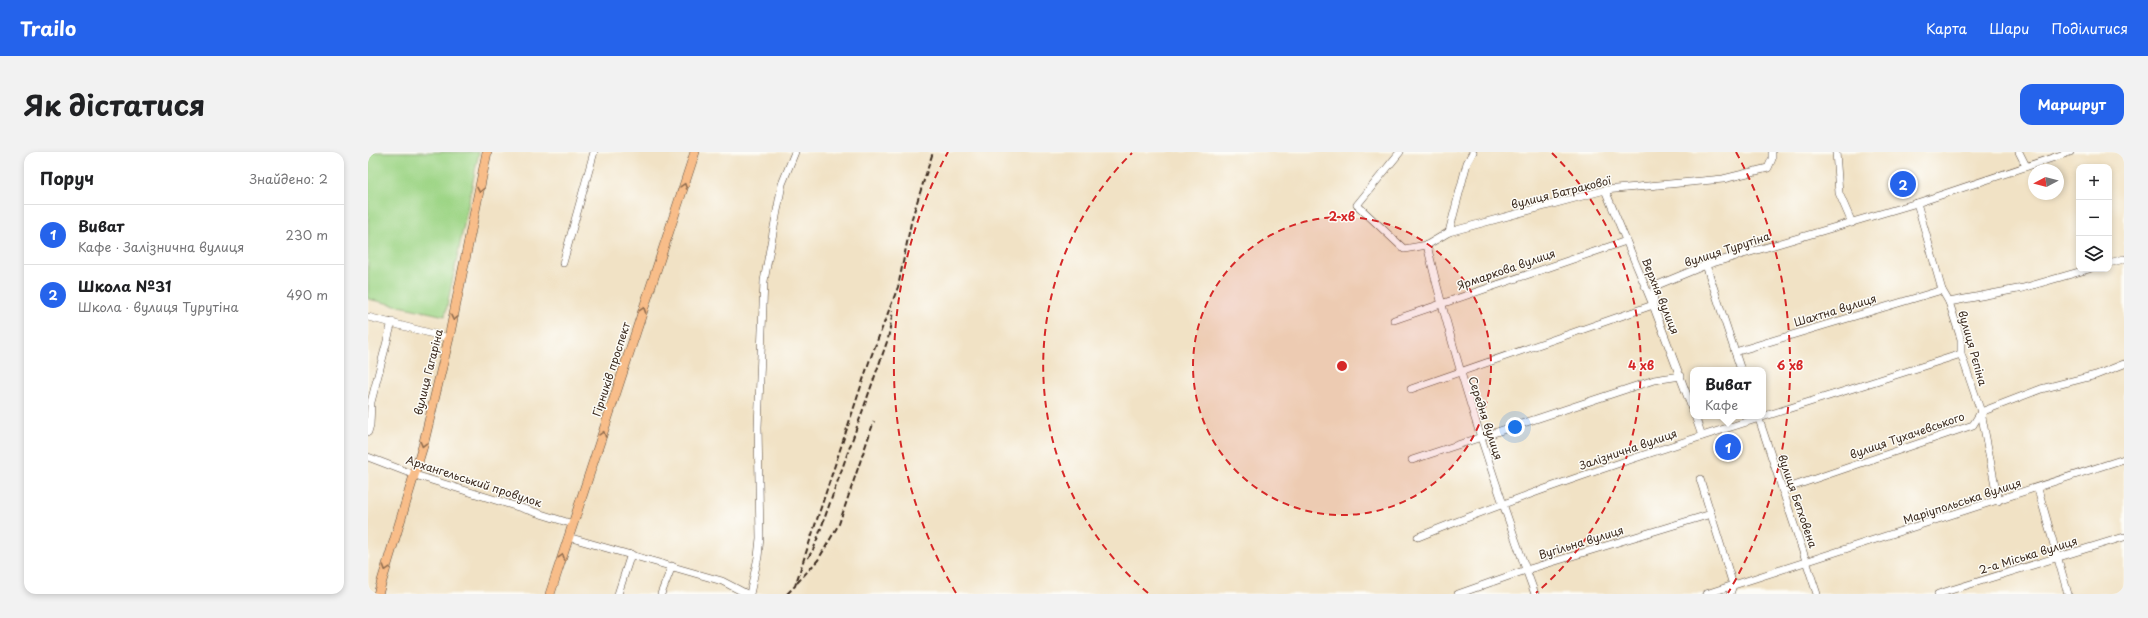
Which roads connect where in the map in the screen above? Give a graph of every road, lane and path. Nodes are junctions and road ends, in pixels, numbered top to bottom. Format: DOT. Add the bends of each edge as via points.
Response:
graph roads {
  1 [pos="488,152"];
  2 [pos="594,152"];
  3 [pos="695,152"];
  4 [pos="795,152"];
  5 [pos="1400,152"];
  6 [pos="1473,152"];
  7 [pos="1836,152"];
  8 [pos="2019,152"];
  9 [pos="2070,152"];
  10 [pos="1772,156"];
  11 [pos="2026,166"];
  12 [pos="1605,190"];
  13 [pos="1917,203"];
  14 [pos="1852,223"];
  15 [pos="1449,232"];
  16 [pos="1626,240"];
  17 [pos="1427,245"];
  18 [pos="2124,259"];
  19 [pos="2112,262"];
  20 [pos="563,263"];
  21 [pos="1706,265"];
  22 [pos="2079,272"];
  23 [pos="1942,290"];
  24 [pos="1949,302"];
  25 [pos="1440,303"];
  26 [pos="1653,306"];
  27 [pos="368,317"];
  28 [pos="1394,320"];
  29 [pos="392,322"];
  30 [pos="449,338"];
  31 [pos="1735,352"];
  32 [pos="1962,354"];
  33 [pos="2124,364"];
  34 [pos="1740,367"];
  35 [pos="1460,371"];
  36 [pos="1681,376"];
  37 [pos="1411,389"];
  38 [pos="1690,402"];
  39 [pos="1981,412"];
  40 [pos="1766,415"];
  41 [pos="1696,419"];
  42 [pos="1755,419"];
  43 [pos="1758,419"];
  44 [pos="368,432"];
  45 [pos="1702,436"];
  46 [pos="1481,437"];
  47 [pos="368,457"];
  48 [pos="1412,460"];
  49 [pos="2124,460"];
  50 [pos="415,475"];
  51 [pos="1700,479"];
  52 [pos="2038,489"];
  53 [pos="1782,490"];
  54 [pos="1503,502"];
  55 [pos="1998,502"];
  56 [pos="1711,514"];
  57 [pos="573,524"];
  58 [pos="568,537"];
  59 [pos="1418,537"];
  60 [pos="2124,537"];
  61 [pos="631,554"];
  62 [pos="2057,557"];
  63 [pos="1807,562"];
  64 [pos="672,566"];
  65 [pos="1526,570"];
  66 [pos="1733,585"];
  67 [pos="378,594"];
  68 [pos="550,594"];
  69 [pos="618,594"];
  70 [pos="661,594"];
  71 [pos="746,594"];
  72 [pos="750,594"];
  73 [pos="1458,594"];
  74 [pos="1535,594"];
  75 [pos="1706,594"];
  76 [pos="1730,594"];
  77 [pos="1817,594"];
  78 [pos="1938,594"];
  79 [pos="2068,594"];
  1 -- 30 [label="main road, вулиця Гагаріна, one-way"];
  2 -- 20 [label="street"];
  57 -- 3 [label="main road, Гірників проспект, one-way"];
  4 -- 72 [label="street" via="782,184 764,281 758,427 760,538"];
  5 -- 17 [label="street" via="1357,205 1404,249"];
  6 -- 15 [label="street" via="1467,163"];
  7 -- 14 [label="street" via="1839,193"];
  8 -- 11 [label="street"];
  9 -- 11 [label="street, вулиця Турутіна"];
  10 -- 12 [label="street, вулиця Батракової" via="1768,168 1723,179"];
  11 -- 13 [label="street, вулиця Турутіна"];
  12 -- 15 [label="street, вулиця Батракової"];
  12 -- 16 [label="street, Верхня вулиця"];
  13 -- 14 [label="street, вулиця Турутіна"];
  13 -- 23 [label="street, вулиця Рєпіна"];
  14 -- 21 [label="street, вулиця Турутіна"];
  15 -- 17 [label="street, вулиця Батракової"];
  16 -- 25 [label="street, Ярмаркова вулиця"];
  16 -- 26 [label="street, Верхня вулиця"];
  17 -- 25 [label="street, Середня вулиця"];
  18 -- 19 [label="street"];
  21 -- 26 [label="street, вулиця Турутіна" via="1655,286"];
  21 -- 31 [label="street"];
  22 -- 24 [label="street" via="2023,288"];
  23 -- 24 [label="street, вулиця Рєпіна"];
  23 -- 31 [label="street, Шахтна вулиця"];
  24 -- 32 [label="street, вулиця Рєпіна" via="1961,339"];
  25 -- 28 [label="street, Ярмаркова вулиця"];
  25 -- 35 [label="street, Середня вулиця"];
  26 -- 35 [label="street"];
  26 -- 36 [label="street, Верхня вулиця"];
  27 -- 29 [label="street"];
  29 -- 30 [label="street"];
  29 -- 44 [label="street" via="371,402"];
  30 -- 50 [label="main road, вулиця Гагаріна, one-way"];
  31 -- 34 [label="street"];
  32 -- 39 [label="street, вулиця Рєпіна"];
  32 -- 40 [label="street, Залізнична вулиця"];
  33 -- 39 [label="street, вулиця Тухачевського" via="2096,375 2041,389"];
  35 -- 37 [label="street"];
  35 -- 46 [label="street, Середня вулиця"];
  36 -- 38 [label="street, Верхня вулиця"];
  36 -- 46 [label="street" via="1654,380"];
  39 -- 53 [label="street, вулиця Тухачевського" via="1973,425"];
  39 -- 55 [label="street, вулиця Рєпіна"];
  41 -- 45 [label="street"];
  42 -- 45 [label="street, Залізнична вулиця"];
  43 -- 53 [label="street, вулиця Бетховена"];
  45 -- 54 [label="street, Залізнична вулиця"];
  46 -- 48 [label="street"];
  46 -- 54 [label="street, Середня вулиця"];
  47 -- 50 [label="street, Архангельський провулок"];
  49 -- 52 [label="street, Маріупольська вулиця"];
  50 -- 57 [label="street, Архангельський провулок"];
  50 -- 67 [label="main road, вулиця Гагаріна, one-way"];
  51 -- 56 [label="street"];
  52 -- 55 [label="street, Маріупольська вулиця"];
  52 -- 62 [label="street"];
  53 -- 63 [label="street, вулиця Бетховена"];
  54 -- 59 [label="street, Залізнична вулиця"];
  54 -- 65 [label="street, Середня вулиця"];
  55 -- 63 [label="street, Маріупольська вулиця"];
  56 -- 65 [label="street, Вугільна вулиця"];
  56 -- 66 [label="street"];
  57 -- 58 [label="main road, Гірників проспект"];
  58 -- 61 [label="street"];
  68 -- 58 [label="main road, Гірників проспект, one-way"];
  60 -- 62 [label="street, 2-а Міська вулиця"];
  61 -- 64 [label="street"];
  61 -- 69 [label="street"];
  62 -- 78 [label="street, 2-а Міська вулиця"];
  62 -- 79 [label="street"];
  63 -- 66 [label="street, Маріупольська вулиця"];
  63 -- 77 [label="street, вулиця Бетховена"];
  64 -- 70 [label="street"];
  64 -- 71 [label="street" via="722,581"];
  65 -- 73 [label="street, Вугільна вулиця"];
  65 -- 74 [label="street, Середня вулиця"];
  66 -- 75 [label="street"];
  66 -- 76 [label="street"];
}
